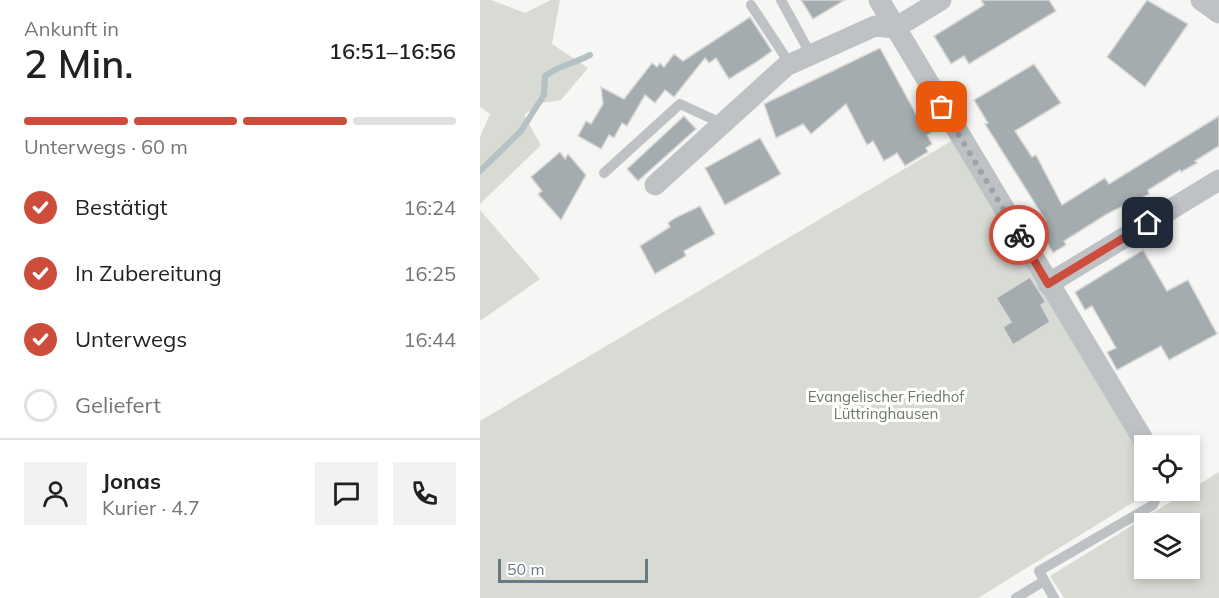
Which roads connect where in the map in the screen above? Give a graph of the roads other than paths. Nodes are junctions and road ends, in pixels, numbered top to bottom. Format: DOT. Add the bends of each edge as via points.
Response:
graph roads {
  1 [pos="781,0"];
  2 [pos="879,0"];
  3 [pos="940,0"];
  4 [pos="1201,0"];
  5 [pos="751,6"];
  6 [pos="1219,13"];
  7 [pos="903,23"];
  8 [pos="811,55"];
  9 [pos="790,64"];
  10 [pos="721,123"];
  11 [pos="604,173"];
  12 [pos="1219,180"];
  13 [pos="655,185"];
  14 [pos="1048,284"];
  15 [pos="1140,435"];
  16 [pos="1155,501"];
  17 [pos="1044,581"];
  18 [pos="1016,598"];
  19 [pos="1053,598"];
  1 -- 8 [label="lane"];
  2 -- 7 [label="street"];
  3 -- 7 [label="street"];
  4 -- 6 [label="street"];
  5 -- 9 [label="lane"];
  7 -- 8 [label="street" via="875,26"];
  7 -- 14 [label="street"];
  8 -- 9 [label="street"];
  9 -- 10 [label="street"];
  10 -- 11 [label="lane" via="680,104"];
  10 -- 13 [label="street"];
  12 -- 14 [label="street"];
  14 -- 15 [label="street"];
  16 -- 17 [label="lane" via="1039,571"];
  17 -- 18 [label="lane"];
  17 -- 19 [label="lane"];
}
